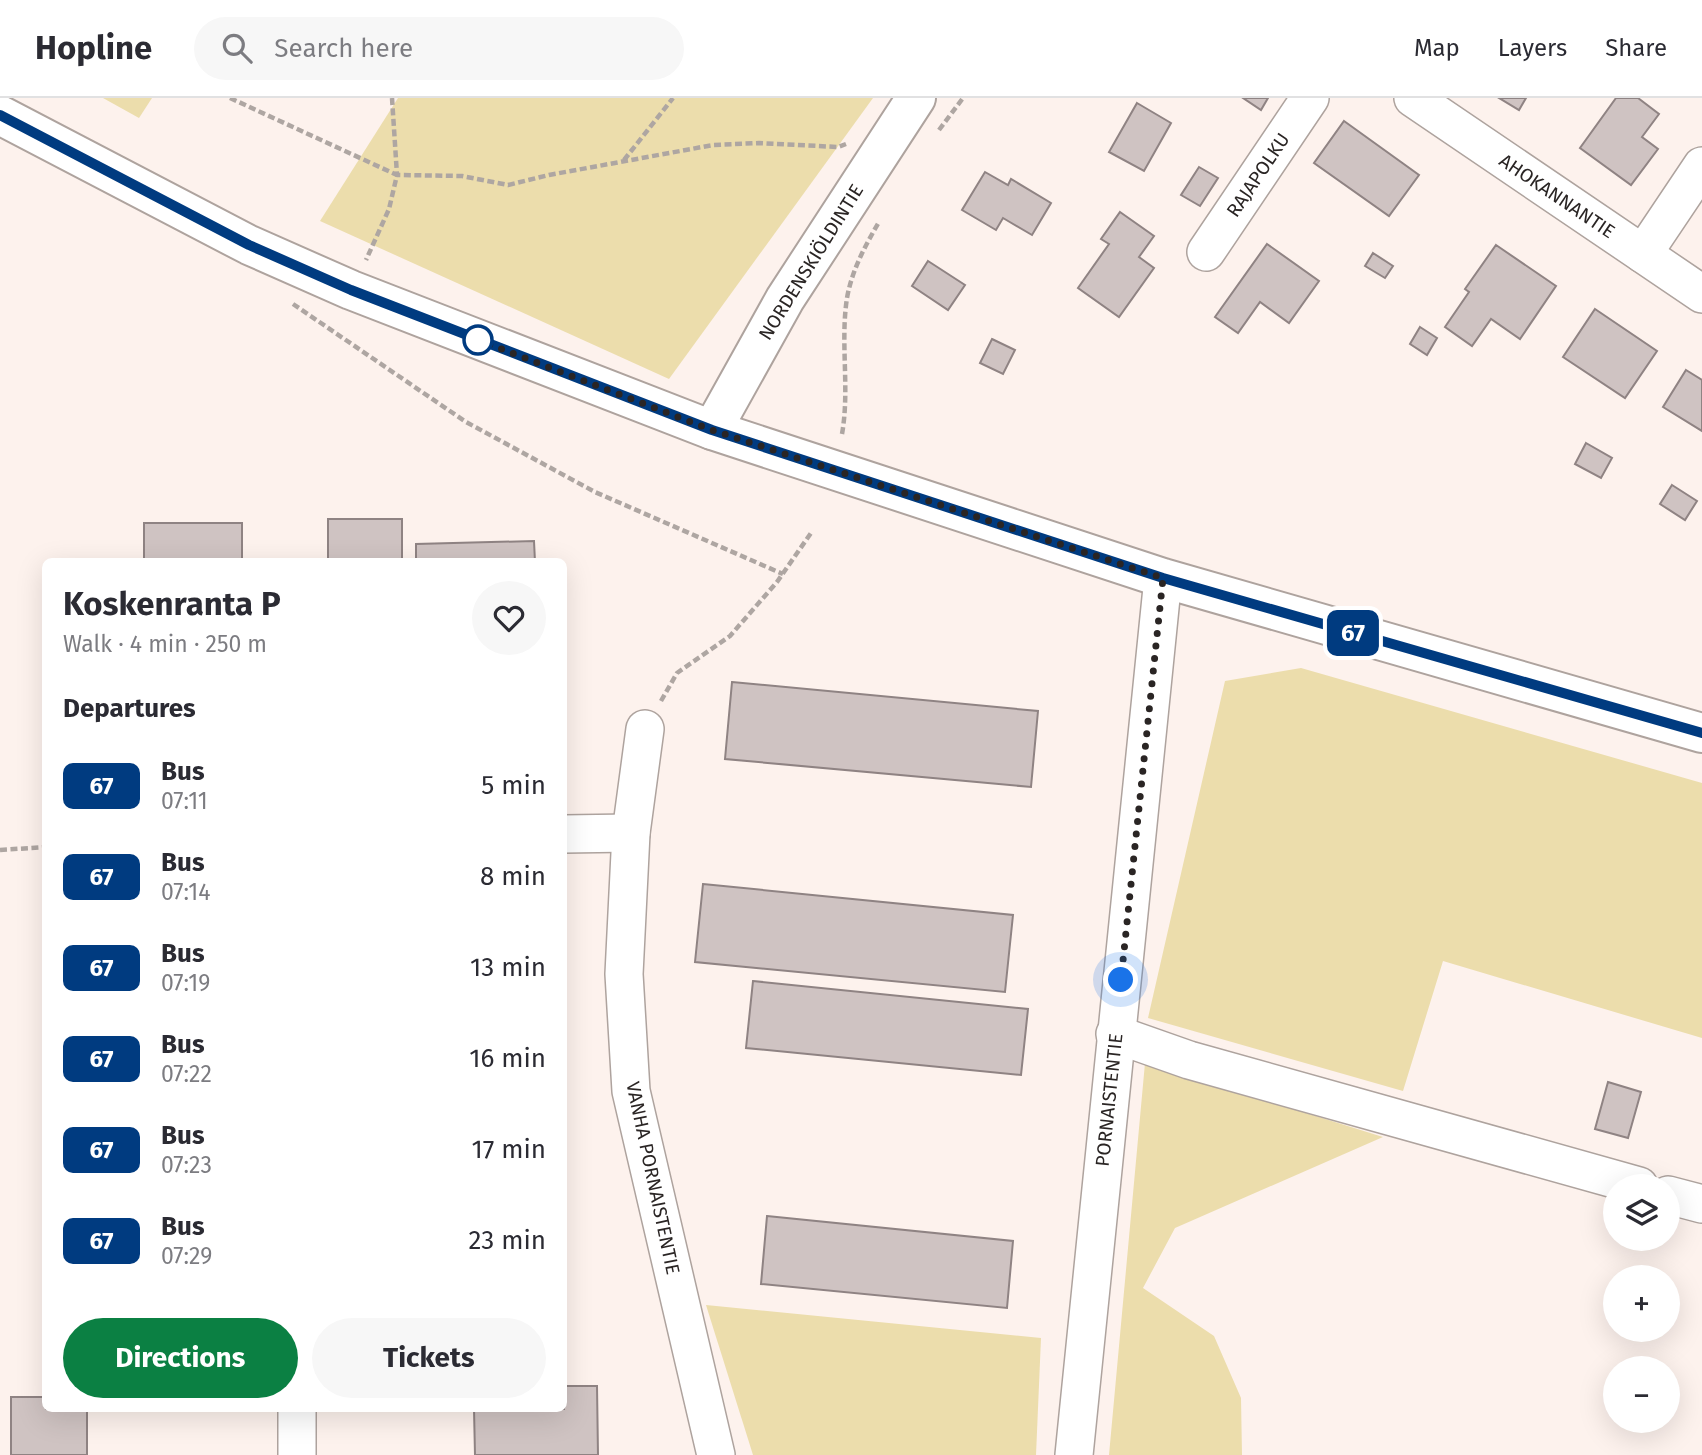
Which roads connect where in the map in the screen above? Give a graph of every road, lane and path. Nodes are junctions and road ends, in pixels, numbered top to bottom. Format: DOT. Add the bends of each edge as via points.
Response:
graph roads {
  1 [pos="230,98"];
  2 [pos="392,98"];
  3 [pos="673,98"];
  4 [pos="916,98"];
  5 [pos="963,98"];
  6 [pos="1310,98"];
  7 [pos="1413,98"];
  8 [pos="0,115"];
  9 [pos="931,141"];
  10 [pos="880,153"];
  11 [pos="623,160"];
  12 [pos="1702,166"];
  13 [pos="397,174"];
  14 [pos="881,218"];
  15 [pos="1206,252"];
  16 [pos="1643,254"];
  17 [pos="351,290"];
  18 [pos="1702,294"];
  19 [pos="286,300"];
  20 [pos="712,430"];
  21 [pos="842,434"];
  22 [pos="811,533"];
  23 [pos="783,575"];
  24 [pos="1163,578"];
  25 [pos="645,729"];
  26 [pos="1702,733"];
  27 [pos="631,833"];
  28 [pos="567,834"];
  29 [pos="42,847"];
  30 [pos="0,850"];
  31 [pos="1115,1034"];
  32 [pos="1603,1176"];
  33 [pos="1680,1198"];
  34 [pos="1702,1204"];
  35 [pos="297,1412"];
  36 [pos="297,1455"];
  37 [pos="716,1455"];
  38 [pos="1074,1455"];
  1 -- 13 [label="path"];
  2 -- 13 [label="path"];
  3 -- 11 [label="path"];
  4 -- 10 [label="main road, NORDENSKIÖLDINTIE"];
  5 -- 9 [label="path"];
  6 -- 15 [label="street, RAJAPOLKU"];
  7 -- 16 [label="street, AHOKANNANTIE"];
  8 -- 17 [label="main road" via="249,245"];
  10 -- 11 [label="path" via="858,139 838,147 713,145"];
  10 -- 20 [label="main road, NORDENSKIÖLDINTIE" via="785,299"];
  11 -- 13 [label="path" via="508,185 463,176"];
  12 -- 16 [label="street"];
  13 -- 17 [label="path" via="389,209"];
  14 -- 21 [label="path" via="861,253 848,297"];
  16 -- 18 [label="street, AHOKANNANTIE"];
  17 -- 20 [label="main road"];
  19 -- 23 [label="path" via="466,422 594,492"];
  20 -- 24 [label="main road"];
  22 -- 23 [label="path"];
  23 -- 25 [label="path" via="730,636 677,673"];
  24 -- 26 [label="main road"];
  24 -- 31 [label="street, PORNAISTENTIE"];
  25 -- 27 [label="street, VANHA PORNAISTENTIE"];
  27 -- 28 [label="street"];
  27 -- 37 [label="street, VANHA PORNAISTENTIE" via="624,974 631,1091"];
  29 -- 30 [label="path"];
  31 -- 32 [label="street" via="1189,1060"];
  31 -- 38 [label="street, PORNAISTENTIE"];
  33 -- 34 [label="street"];
  35 -- 36 [label="street"];
}
